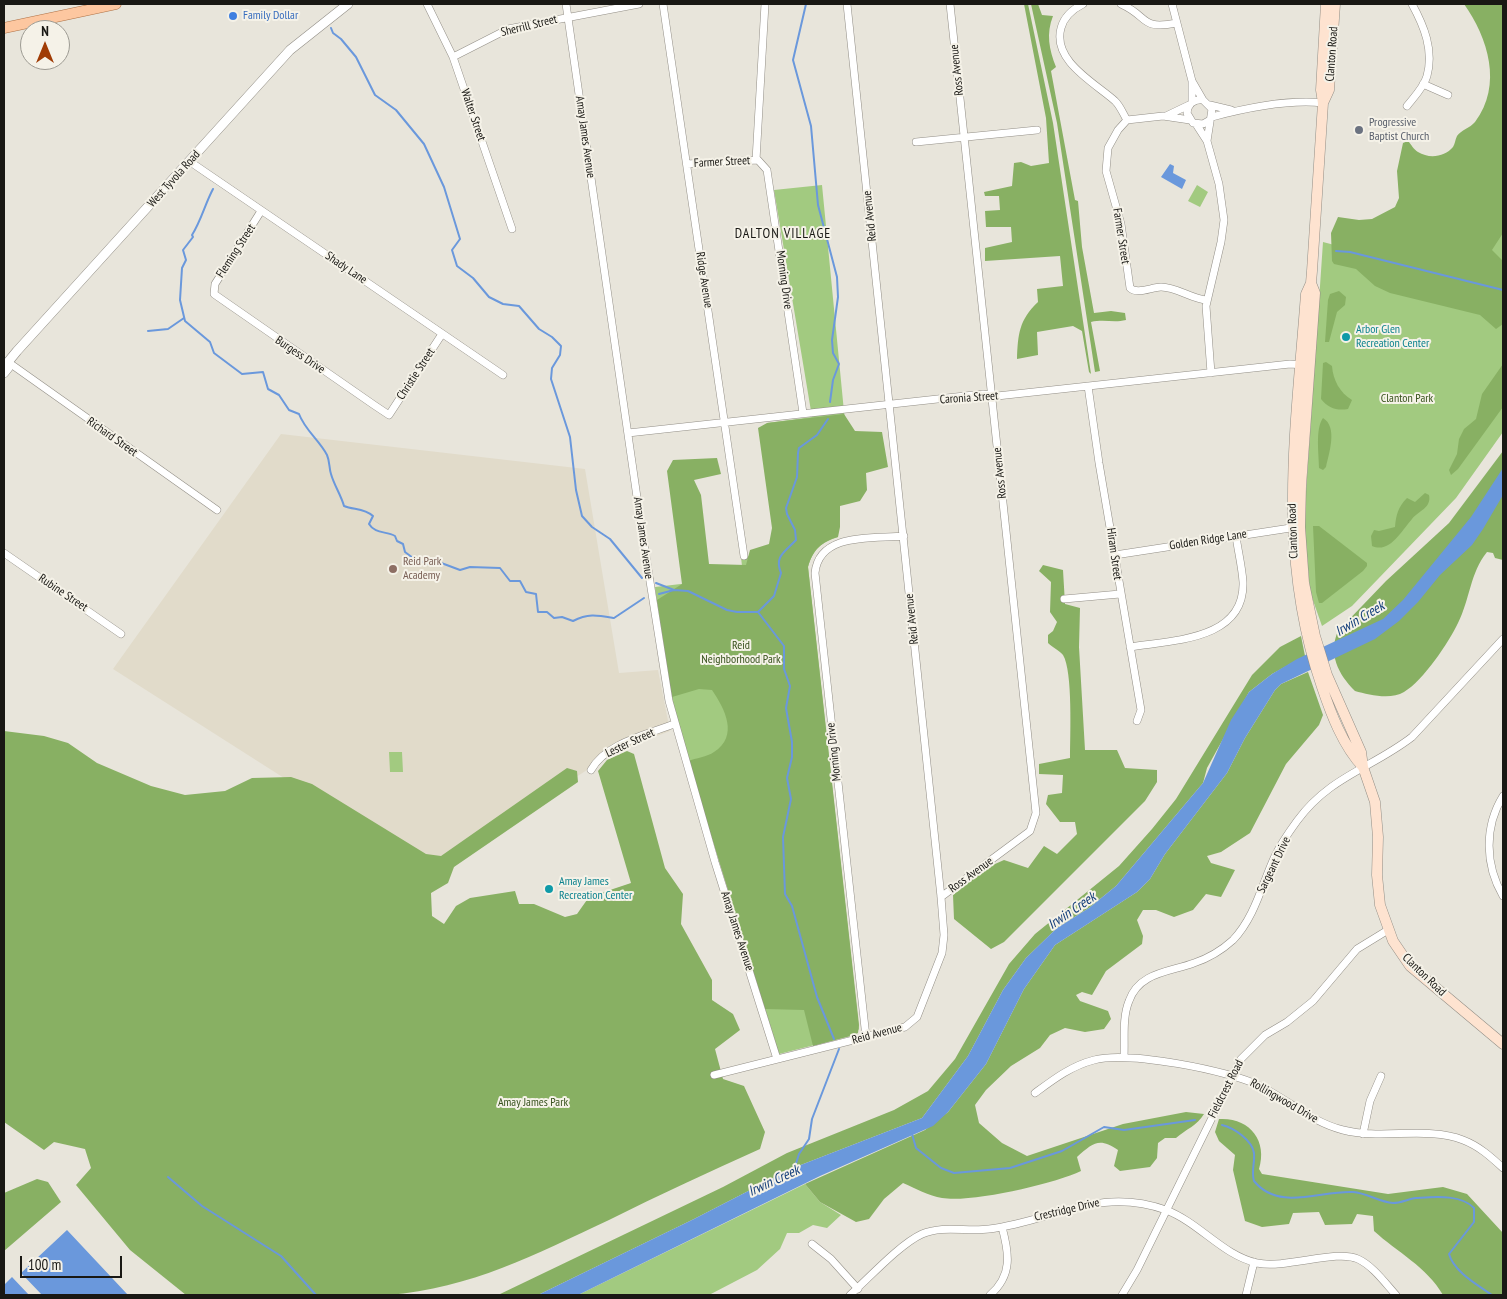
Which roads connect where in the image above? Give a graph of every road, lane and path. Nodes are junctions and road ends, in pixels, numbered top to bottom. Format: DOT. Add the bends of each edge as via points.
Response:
graph roads {
  1 [pos="116,4"];
  2 [pos="348,4"];
  3 [pos="428,4"];
  4 [pos="566,4"];
  5 [pos="639,4"];
  6 [pos="663,4"];
  7 [pos="765,4"];
  8 [pos="847,4"];
  9 [pos="950,4"];
  10 [pos="1083,4"];
  11 [pos="1121,4"];
  12 [pos="1172,4"];
  13 [pos="1326,4"];
  14 [pos="1335,4"];
  15 [pos="1412,4"];
  16 [pos="568,16"];
  17 [pos="1177,24"];
  18 [pos="4,28"];
  19 [pos="453,57"];
  20 [pos="1192,81"];
  21 [pos="1423,84"];
  22 [pos="1448,95"];
  23 [pos="1203,100"];
  24 [pos="1324,103"];
  25 [pos="1191,104"];
  26 [pos="1210,105"];
  27 [pos="1407,106"];
  28 [pos="1232,110"];
  29 [pos="1166,116"];
  30 [pos="1211,119"];
  31 [pos="1127,120"];
  32 [pos="1193,122"];
  33 [pos="1037,130"];
  34 [pos="964,138"];
  35 [pos="1207,141"];
  36 [pos="916,142"];
  37 [pos="756,160"];
  38 [pos="189,162"];
  39 [pos="687,164"];
  40 [pos="261,211"];
  41 [pos="512,229"];
  42 [pos="213,291"];
  43 [pos="1207,300"];
  44 [pos="442,334"];
  45 [pos="6,363"];
  46 [pos="1305,365"];
  47 [pos="4,373"];
  48 [pos="1210,373"];
  49 [pos="503,375"];
  50 [pos="1088,386"];
  51 [pos="991,395"];
  52 [pos="890,406"];
  53 [pos="803,413"];
  54 [pos="389,415"];
  55 [pos="725,422"];
  56 [pos="628,433"];
  57 [pos="217,510"];
  58 [pos="1296,528"];
  59 [pos="904,536"];
  60 [pos="1236,536"];
  61 [pos="4,553"];
  62 [pos="1115,555"];
  63 [pos="744,556"];
  64 [pos="1120,594"];
  65 [pos="1064,599"];
  66 [pos="121,634"];
  67 [pos="1503,639"];
  68 [pos="1130,647"];
  69 [pos="1137,721"];
  70 [pos="674,724"];
  71 [pos="1363,766"];
  72 [pos="591,770"];
  73 [pos="1503,796"];
  74 [pos="1503,896"];
  75 [pos="941,897"];
  76 [pos="1388,930"];
  77 [pos="866,1037"];
  78 [pos="1503,1044"];
  79 [pos="1124,1057"];
  80 [pos="777,1059"];
  81 [pos="714,1075"];
  82 [pos="1232,1075"];
  83 [pos="1381,1076"];
  84 [pos="1035,1093"];
  85 [pos="1363,1134"];
  86 [pos="1503,1168"];
  87 [pos="1166,1210"];
  88 [pos="1002,1227"];
  89 [pos="812,1244"];
  90 [pos="1254,1262"];
  91 [pos="858,1289"];
  92 [pos="850,1295"];
  93 [pos="990,1295"];
  94 [pos="1122,1295"];
  95 [pos="1246,1295"];
  96 [pos="1396,1295"];
  1 -- 18 [label="main road"];
  2 -- 38 [label="street, West Tyvola Road" via="290,50"];
  3 -- 19 [label="street, Walter Street"];
  4 -- 16 [label="street, Amay James Avenue"];
  5 -- 16 [label="street, Sherrill Street"];
  6 -- 39 [label="street, Ridge Avenue"];
  7 -- 37 [label="street"];
  8 -- 52 [label="street, Reid Avenue"];
  9 -- 34 [label="street, Ross Avenue"];
  10 -- 31 [label="street" via="1073,9 1062,25 1062,49 1074,66 1116,103"];
  11 -- 17 [label="street" via="1152,25"];
  12 -- 17 [label="street"];
  13 -- 24 [label="main road, Clanton Road" via="1321,89"];
  14 -- 24 [label="main road, Clanton Road" via="1329,90"];
  15 -- 21 [label="street" via="1429,46 1427,76"];
  16 -- 19 [label="street, Sherrill Street" via="508,29"];
  16 -- 56 [label="street, Amay James Avenue"];
  17 -- 20 [label="street"];
  19 -- 41 [label="street, Walter Street"];
  20 -- 23 [label="street"];
  20 -- 25 [label="street"];
  21 -- 22 [label="street"];
  21 -- 27 [label="street"];
  23 -- 25 [label="street"];
  23 -- 26 [label="street"];
  24 -- 28 [label="street" via="1304,102"];
  24 -- 46 [label="main road, Clanton Road" via="1312,283 1306,294"];
  25 -- 29 [label="street"];
  25 -- 32 [label="street" via="1187,113"];
  26 -- 28 [label="street"];
  26 -- 30 [label="street"];
  28 -- 30 [label="street"];
  29 -- 31 [label="street"];
  29 -- 32 [label="street"];
  30 -- 32 [label="street" via="1203,124"];
  30 -- 35 [label="street"];
  31 -- 43 [label="street, Farmer Street" via="1113,137 1106,161 1121,224 1130,288 1137,291 1167,288"];
  32 -- 35 [label="street"];
  33 -- 34 [label="street"];
  34 -- 36 [label="street"];
  34 -- 51 [label="street, Ross Avenue"];
  35 -- 43 [label="street" via="1219,184 1224,220"];
  37 -- 39 [label="street, Farmer Street"];
  37 -- 53 [label="street, Morning Drive" via="764,165 769,179"];
  38 -- 40 [label="street, Shady Lane"];
  38 -- 45 [label="street, West Tyvola Road"];
  39 -- 55 [label="street, Ridge Avenue"];
  40 -- 42 [label="street, Fleming Street"];
  40 -- 44 [label="street, Shady Lane"];
  42 -- 54 [label="street, Burgess Drive" via="231,308"];
  43 -- 48 [label="street"];
  44 -- 49 [label="street, Shady Lane"];
  44 -- 54 [label="street, Christie Street"];
  45 -- 47 [label="street, West Tyvola Road" via="8,368"];
  45 -- 57 [label="street, Richard Street"];
  46 -- 48 [label="street, Caronia Street"];
  46 -- 58 [label="main road, Clanton Road"];
  48 -- 50 [label="street, Caronia Street"];
  50 -- 51 [label="street, Caronia Street"];
  50 -- 62 [label="street, Hiram Street"];
  51 -- 52 [label="street, Caronia Street"];
  51 -- 75 [label="street, Ross Avenue" via="1035,819 1024,836"];
  52 -- 53 [label="street, Caronia Street"];
  52 -- 59 [label="street, Reid Avenue"];
  53 -- 55 [label="street, Caronia Street"];
  55 -- 56 [label="street, Caronia Street"];
  55 -- 63 [label="street, Ridge Avenue"];
  56 -- 70 [label="street, Amay James Avenue"];
  58 -- 60 [label="street, Golden Ridge Lane"];
  58 -- 71 [label="main road, Clanton Road" via="1298,593 1323,677 1361,752"];
  59 -- 75 [label="street, Reid Avenue"];
  59 -- 77 [label="street, Morning Drive" via="833,544 822,552 815,573"];
  60 -- 62 [label="street, Golden Ridge Lane"];
  60 -- 68 [label="street" via="1242,593 1228,620 1207,634"];
  61 -- 66 [label="street, Rubine Street"];
  62 -- 64 [label="street, Hiram Street"];
  64 -- 65 [label="street"];
  64 -- 68 [label="street, Hiram Street"];
  67 -- 71 [label="street, Sargeant Drive" via="1424,727 1398,748"];
  68 -- 69 [label="street, Hiram Street" via="1141,710"];
  70 -- 72 [label="street, Lester Street" via="608,751"];
  70 -- 80 [label="street, Amay James Avenue"];
  71 -- 76 [label="main road, Clanton Road" via="1376,812 1378,892"];
  71 -- 79 [label="street, Sargeant Drive" via="1323,792 1299,819 1276,856 1250,915 1233,939 1193,964 1156,974 1135,990 1126,1011"];
  73 -- 74 [label="street" via="1495,812 1489,845 1492,871"];
  75 -- 77 [label="street, Reid Avenue" via="944,944 917,1017 905,1027"];
  76 -- 78 [label="main road, Clanton Road" via="1410,966"];
  76 -- 82 [label="street, Fieldcrest Road" via="1357,949 1300,1012 1254,1045"];
  77 -- 80 [label="street, Reid Avenue"];
  79 -- 82 [label="street, Rollingwood Drive"];
  79 -- 84 [label="street, Rollingwood Drive" via="1079,1065"];
  80 -- 81 [label="street, Reid Avenue"];
  82 -- 85 [label="street, Rollingwood Drive" via="1262,1087 1321,1123"];
  82 -- 87 [label="street, Fieldcrest Road"];
  83 -- 85 [label="street" via="1370,1101"];
  85 -- 86 [label="street, Rollingwood Drive" via="1458,1138 1482,1150"];
  87 -- 88 [label="street, Crestridge Drive" via="1129,1202 1101,1202"];
  87 -- 90 [label="street, Crestridge Drive" via="1186,1220 1229,1252"];
  87 -- 94 [label="street, Fieldcrest Road"];
  88 -- 91 [label="street, Crestridge Drive" via="942,1229 922,1234"];
  88 -- 93 [label="street" via="1009,1250 1008,1261 1004,1276"];
  89 -- 91 [label="street" via="831,1259"];
  90 -- 95 [label="street"];
  90 -- 96 [label="street, Crestridge Drive" via="1279,1264 1351,1257 1368,1265"];
  91 -- 92 [label="street, Crestridge Drive"];
}
